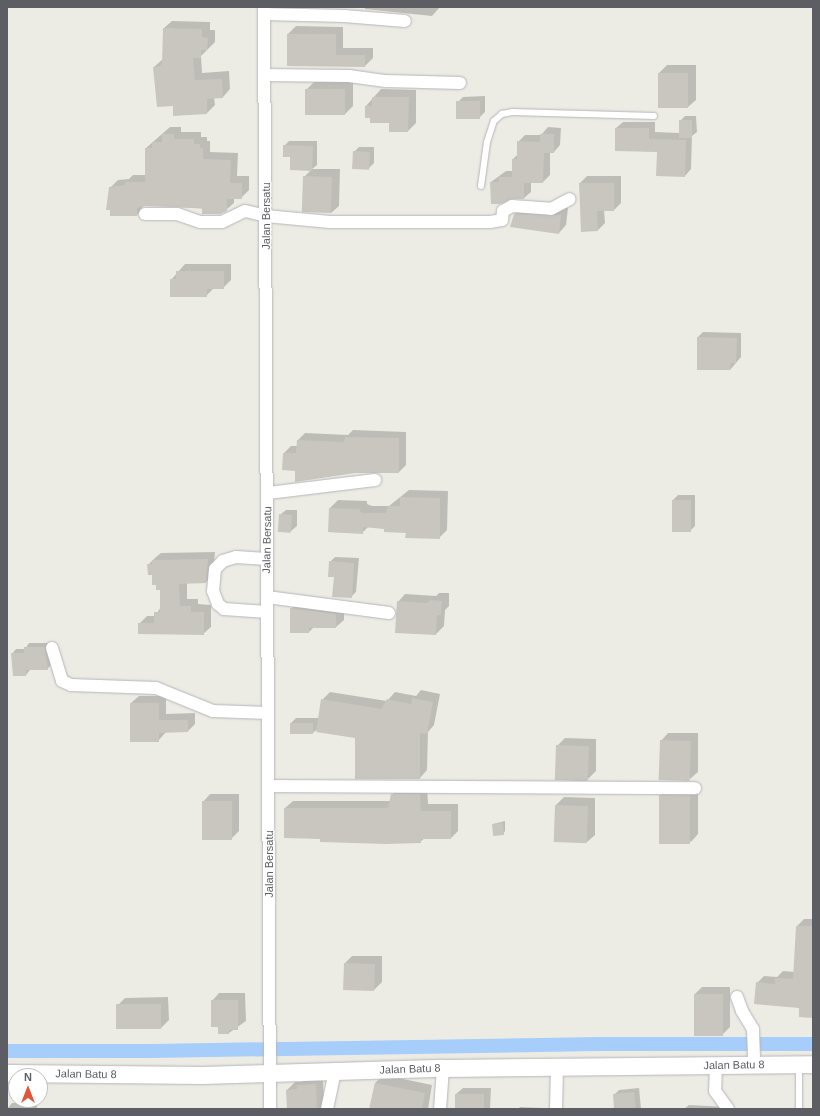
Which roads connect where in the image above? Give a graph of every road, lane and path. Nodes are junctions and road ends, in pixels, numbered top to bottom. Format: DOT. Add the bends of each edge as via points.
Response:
graph roads {
  1 [pos="264,11"];
  2 [pos="405,21"];
  3 [pos="265,75"];
  4 [pos="460,83"];
  5 [pos="654,116"];
  6 [pos="481,186"];
  7 [pos="570,199"];
  8 [pos="145,214"];
  9 [pos="266,216"];
  10 [pos="375,480"];
  11 [pos="268,493"];
  12 [pos="266,559"];
  13 [pos="267,596"];
  14 [pos="267,612"];
  15 [pos="389,613"];
  16 [pos="52,648"];
  17 [pos="268,713"];
  18 [pos="269,786"];
  19 [pos="694,788"];
  20 [pos="737,997"];
  21 [pos="753,1058"];
  22 [pos="806,1064"];
  23 [pos="716,1065"];
  24 [pos="557,1067"];
  25 [pos="270,1068"];
  26 [pos="443,1068"];
  27 [pos="335,1071"];
  28 [pos="7,1073"];
  29 [pos="270,1109"];
  30 [pos="327,1109"];
  31 [pos="440,1109"];
  32 [pos="556,1109"];
  33 [pos="728,1109"];
  34 [pos="799,1109"];
  1 -- 2 [label="street"];
  1 -- 3 [label="street, Jalan Bersatu"];
  3 -- 4 [label="street" via="349,76 386,81"];
  3 -- 9 [label="street, Jalan Bersatu"];
  5 -- 6 [label="lane" via="512,112 502,114 494,121 487,142"];
  7 -- 9 [label="street" via="551,208 512,206 503,211 502,220 490,222 330,222"];
  8 -- 9 [label="street" via="177,214 200,222 222,222 245,211"];
  9 -- 11 [label="street, Jalan Bersatu"];
  10 -- 11 [label="street"];
  11 -- 12 [label="street, Jalan Bersatu"];
  12 -- 13 [label="street, Jalan Bersatu"];
  12 -- 14 [label="street" via="236,557 223,561 215,569 213,591 218,604 224,609"];
  13 -- 14 [label="street, Jalan Bersatu"];
  13 -- 15 [label="street"];
  14 -- 17 [label="street, Jalan Bersatu"];
  16 -- 17 [label="street" via="62,680 71,685 156,688 213,711"];
  17 -- 18 [label="street, Jalan Bersatu"];
  18 -- 19 [label="street"];
  18 -- 25 [label="street, Jalan Bersatu"];
  20 -- 21 [label="street" via="753,1029"];
  21 -- 22 [label="street, Jalan Batu 8"];
  21 -- 23 [label="street, Jalan Batu 8"];
  22 -- 34 [label="lane"];
  23 -- 24 [label="street, Jalan Batu 8"];
  23 -- 33 [label="street" via="715,1091"];
  24 -- 26 [label="street, Jalan Batu 8"];
  24 -- 32 [label="street"];
  25 -- 27 [label="street, Jalan Batu 8"];
  25 -- 28 [label="street, Jalan Batu 8"];
  25 -- 29 [label="street, Jalan Bersatu"];
  26 -- 27 [label="street, Jalan Batu 8"];
  26 -- 31 [label="street"];
  27 -- 30 [label="street"];
}
